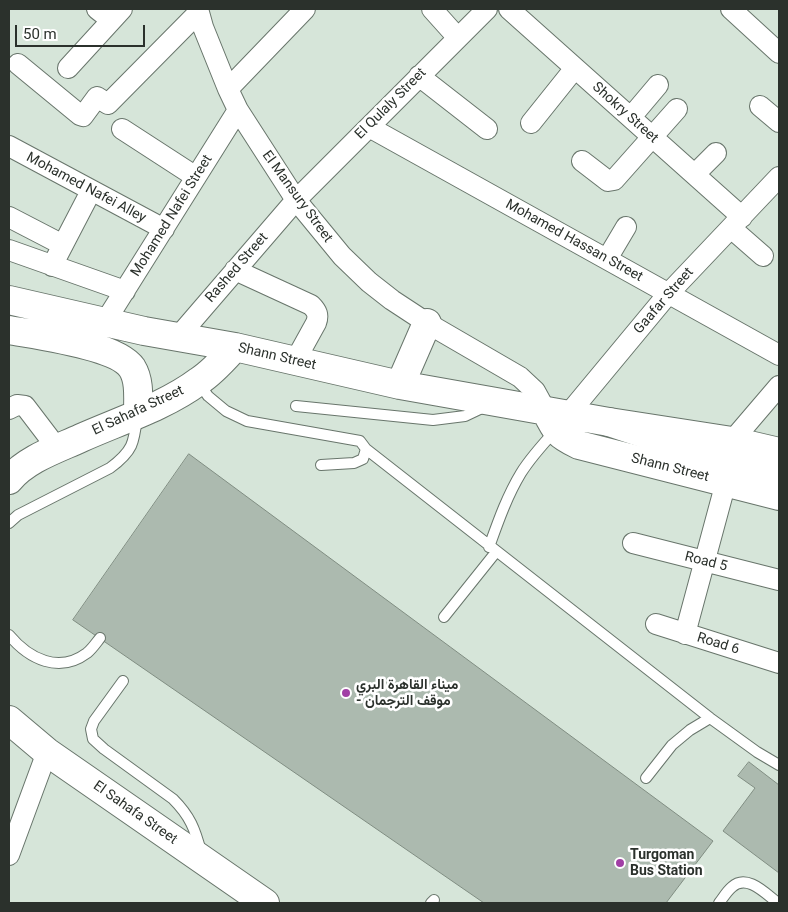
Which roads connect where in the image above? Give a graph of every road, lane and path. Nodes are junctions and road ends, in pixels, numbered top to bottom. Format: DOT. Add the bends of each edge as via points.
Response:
graph roads {
  1 [pos="305,9"];
  2 [pos="432,9"];
  3 [pos="508,9"];
  4 [pos="731,9"];
  5 [pos="198,11"];
  6 [pos="478,12"];
  7 [pos="110,13"];
  8 [pos="458,38"];
  9 [pos="779,53"];
  10 [pos="18,64"];
  11 [pos="68,68"];
  12 [pos="575,68"];
  13 [pos="419,76"];
  14 [pos="658,85"];
  15 [pos="228,89"];
  16 [pos="760,106"];
  17 [pos="677,108"];
  18 [pos="238,110"];
  19 [pos="631,117"];
  20 [pos="779,122"];
  21 [pos="532,123"];
  22 [pos="369,127"];
  23 [pos="122,129"];
  24 [pos="487,129"];
  25 [pos="652,136"];
  26 [pos="9,146"];
  27 [pos="716,153"];
  28 [pos="582,161"];
  29 [pos="695,174"];
  30 [pos="196,177"];
  31 [pos="777,186"];
  32 [pos="92,190"];
  33 [pos="296,200"];
  34 [pos="9,217"];
  35 [pos="736,223"];
  36 [pos="626,227"];
  37 [pos="164,229"];
  38 [pos="63,245"];
  39 [pos="9,250"];
  40 [pos="763,256"];
  41 [pos="607,260"];
  42 [pos="52,266"];
  43 [pos="235,270"];
  44 [pos="125,291"];
  45 [pos="668,294"];
  46 [pos="9,300"];
  47 [pos="105,322"];
  48 [pos="427,323"];
  49 [pos="9,330"];
  50 [pos="144,331"];
  51 [pos="178,337"];
  52 [pos="236,347"];
  53 [pos="779,355"];
  54 [pos="295,361"];
  55 [pos="131,366"];
  56 [pos="198,382"];
  57 [pos="400,385"];
  58 [pos="779,386"];
  59 [pos="494,402"];
  60 [pos="296,406"];
  61 [pos="9,409"];
  62 [pos="138,413"];
  63 [pos="556,419"];
  64 [pos="720,447"];
  65 [pos="57,448"];
  66 [pos="366,450"];
  67 [pos="779,452"];
  68 [pos="321,465"];
  69 [pos="779,470"];
  70 [pos="12,474"];
  71 [pos="726,482"];
  72 [pos="779,496"];
  73 [pos="9,523"];
  74 [pos="633,543"];
  75 [pos="492,550"];
  76 [pos="704,561"];
  77 [pos="779,580"];
  78 [pos="444,617"];
  79 [pos="656,624"];
  80 [pos="685,634"];
  81 [pos="9,635"];
  82 [pos="100,638"];
  83 [pos="779,663"];
  84 [pos="122,681"];
  85 [pos="710,718"];
  86 [pos="9,720"];
  87 [pos="47,752"];
  88 [pos="779,765"];
  89 [pos="646,778"];
  90 [pos="9,855"];
  91 [pos="203,860"];
  92 [pos="261,902"];
  93 [pos="719,903"];
  94 [pos="778,903"];
  1 -- 15 [label="street"];
  2 -- 8 [label="street"];
  3 -- 12 [label="street, Shokry Street"];
  4 -- 9 [label="street"];
  5 -- 10 [label="street" via="108,104 97,97 83,116"];
  5 -- 15 [label="street, El Mansury Street"];
  6 -- 8 [label="street, El Qulaly Street"];
  7 -- 11 [label="street"];
  8 -- 13 [label="street, El Qulaly Street"];
  12 -- 19 [label="street, Shokry Street"];
  12 -- 21 [label="street"];
  13 -- 22 [label="street, El Qulaly Street"];
  13 -- 24 [label="street"];
  14 -- 19 [label="street"];
  15 -- 18 [label="street, El Mansury Street"];
  16 -- 20 [label="street"];
  17 -- 25 [label="street"];
  18 -- 30 [label="street, Mohamed Nafei Street"];
  18 -- 33 [label="street, El Mansury Street"];
  19 -- 25 [label="street, Shokry Street"];
  22 -- 33 [label="street, El Qulaly Street"];
  22 -- 41 [label="street, Mohamed Hassan Street"];
  23 -- 30 [label="street"];
  25 -- 28 [label="street" via="611,181"];
  25 -- 29 [label="street, Shokry Street"];
  26 -- 32 [label="street, Mohamed Nafei Alley"];
  27 -- 29 [label="street"];
  29 -- 35 [label="street, Shokry Street"];
  30 -- 37 [label="street, Mohamed Nafei Street"];
  31 -- 35 [label="street, Gaafar Street"];
  32 -- 37 [label="street, Mohamed Nafei Alley"];
  32 -- 38 [label="street"];
  33 -- 43 [label="street, Rashed Street"];
  33 -- 48 [label="street, El Mansury Street" via="342,256 392,300"];
  34 -- 38 [label="street"];
  35 -- 40 [label="street, Shokry Street"];
  35 -- 45 [label="street, Gaafar Street"];
  36 -- 41 [label="street"];
  37 -- 44 [label="street, Mohamed Nafei Street"];
  38 -- 42 [label="street"];
  39 -- 42 [label="street"];
  41 -- 45 [label="street, Mohamed Hassan Street"];
  42 -- 44 [label="street"];
  43 -- 51 [label="street, Rashed Street"];
  43 -- 54 [label="street" via="316,310 316,323"];
  44 -- 47 [label="street, Mohamed Nafei Street"];
  45 -- 53 [label="street, Mohamed Hassan Street"];
  45 -- 63 [label="street, Gaafar Street"];
  46 -- 47 [label="main road, Shann Street"];
  47 -- 50 [label="main road, Shann Street"];
  48 -- 57 [label="main road"];
  48 -- 63 [label="street, El Mansury Street" via="520,377"];
  49 -- 55 [label="main road" via="102,349"];
  50 -- 51 [label="main road, Shann Street"];
  50 -- 55 [label="main road"];
  51 -- 52 [label="main road, Shann Street"];
  52 -- 54 [label="main road, Shann Street"];
  52 -- 56 [label="main road, El Sahafa Street"];
  54 -- 57 [label="main road, Shann Street"];
  55 -- 62 [label="main road" via="136,378"];
  56 -- 62 [label="main road, El Sahafa Street"];
  56 -- 66 [label="lane" via="208,396 226,411 247,421 360,441"];
  57 -- 59 [label="main road, Shann Street"];
  58 -- 64 [label="street"];
  59 -- 60 [label="lane" via="465,416 433,420"];
  59 -- 63 [label="main road, Shann Street"];
  61 -- 65 [label="street" via="25,406"];
  62 -- 65 [label="main road, El Sahafa Street"];
  62 -- 73 [label="lane" via="129,452 120,461 18,515"];
  63 -- 64 [label="main road, Shann Street" via="609,422 650,437"];
  63 -- 71 [label="main road, Shann Street" via="565,438 580,445"];
  63 -- 75 [label="lane" via="521,474 498,522"];
  64 -- 67 [label="main road"];
  64 -- 69 [label="main road"];
  65 -- 70 [label="main road, El Sahafa Street"];
  66 -- 68 [label="lane" via="363,459 354,463"];
  66 -- 75 [label="lane"];
  71 -- 72 [label="main road, Shann Street"];
  71 -- 76 [label="street"];
  74 -- 76 [label="street, Road 5"];
  75 -- 78 [label="lane"];
  75 -- 85 [label="lane"];
  76 -- 77 [label="street, Road 5"];
  76 -- 80 [label="street"];
  79 -- 80 [label="street, Road 6"];
  80 -- 83 [label="street, Road 6"];
  81 -- 82 [label="lane" via="35,657 51,664 71,662 88,653"];
  84 -- 91 [label="lane" via="94,721 91,729 93,739 180,806 194,827"];
  85 -- 88 [label="lane"];
  85 -- 89 [label="lane" via="672,745"];
  86 -- 87 [label="main road, El Sahafa Street"];
  87 -- 90 [label="street"];
  87 -- 91 [label="main road, El Sahafa Street"];
  91 -- 92 [label="main road, El Sahafa Street"];
  93 -- 94 [label="lane" via="732,886 746,882"];
}
